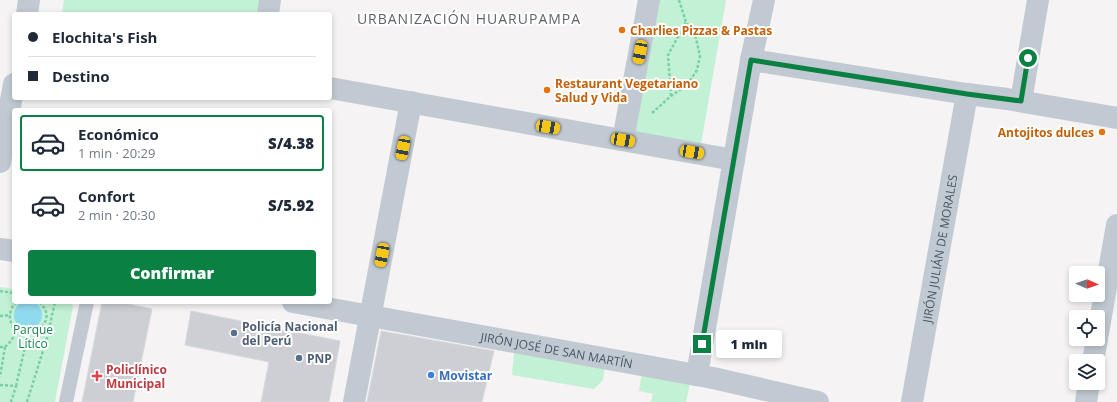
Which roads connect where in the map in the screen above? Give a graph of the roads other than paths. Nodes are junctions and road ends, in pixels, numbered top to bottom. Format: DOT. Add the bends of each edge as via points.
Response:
graph roads {
  1 [pos="29,0"];
  2 [pos="270,0"];
  3 [pos="650,0"];
  4 [pos="764,0"];
  5 [pos="1038,0"];
  6 [pos="27,12"];
  7 [pos="268,12"];
  8 [pos="751,60"];
  9 [pos="332,88"];
  10 [pos="967,94"];
  11 [pos="12,95"];
  12 [pos="1021,101"];
  13 [pos="412,102"];
  14 [pos="1117,118"];
  15 [pos="623,140"];
  16 [pos="734,160"];
  17 [pos="0,162"];
  18 [pos="1117,226"];
  19 [pos="0,249"];
  20 [pos="12,251"];
  21 [pos="87,304"];
  22 [pos="304,304"];
  23 [pos="1102,310"];
  24 [pos="370,316"];
  25 [pos="697,375"];
  26 [pos="1088,390"];
  27 [pos="66,402"];
  28 [pos="354,402"];
  29 [pos="818,402"];
  30 [pos="912,402"];
  31 [pos="1086,402"];
  1 -- 6 [label="street"];
  2 -- 7 [label="street"];
  3 -- 15 [label="street"];
  4 -- 8 [label="street"];
  5 -- 12 [label="street"];
  8 -- 10 [label="street"];
  8 -- 16 [label="street"];
  9 -- 13 [label="street"];
  10 -- 12 [label="street"];
  10 -- 30 [label="street, JIRÓN JULIÁN DE MORALES"];
  11 -- 17 [label="street"];
  12 -- 14 [label="street"];
  13 -- 15 [label="street"];
  13 -- 24 [label="street"];
  15 -- 16 [label="street"];
  16 -- 25 [label="street"];
  18 -- 23 [label="street"];
  19 -- 20 [label="street"];
  21 -- 27 [label="lane"];
  22 -- 24 [label="street, JIRÓN JOSÉ DE SAN MARTÍN"];
  24 -- 25 [label="street, JIRÓN JOSÉ DE SAN MARTÍN"];
  24 -- 28 [label="street"];
  25 -- 29 [label="street, JIRÓN JOSÉ DE SAN MARTÍN"];
  26 -- 31 [label="street"];
}
